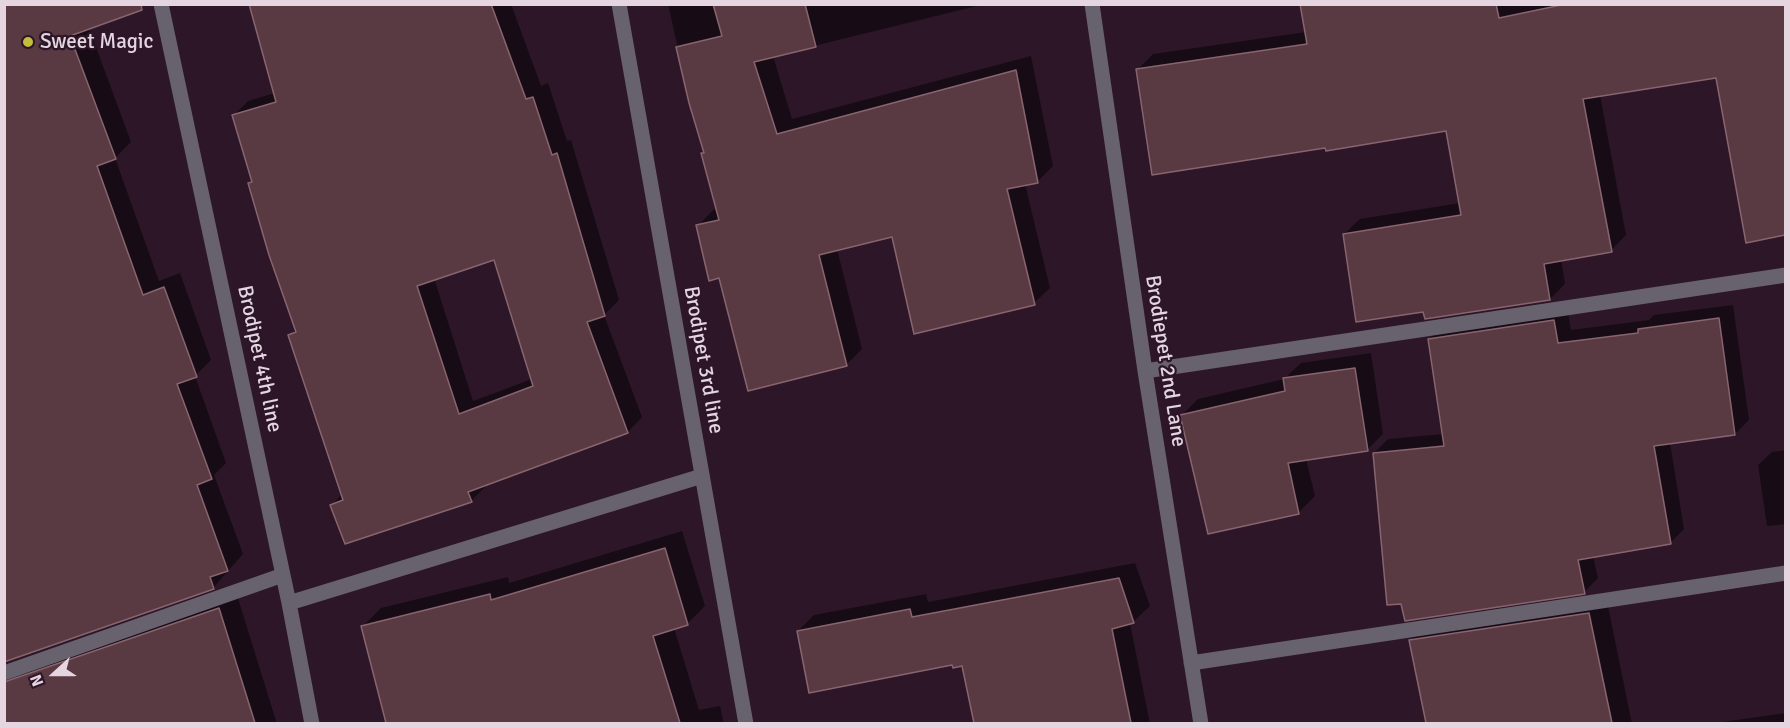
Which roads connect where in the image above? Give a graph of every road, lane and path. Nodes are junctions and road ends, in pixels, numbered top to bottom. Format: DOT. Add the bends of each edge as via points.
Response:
graph roads {
  1 [pos="161,4"];
  2 [pos="619,4"];
  3 [pos="1092,4"];
  4 [pos="1785,274"];
  5 [pos="1145,371"];
  6 [pos="702,476"];
  7 [pos="1785,573"];
  8 [pos="283,575"];
  9 [pos="289,603"];
  10 [pos="1191,663"];
  11 [pos="4,673"];
  12 [pos="312,723"];
  13 [pos="746,723"];
  14 [pos="1202,723"];
  1 -- 8 [label="street, Brodipet 4th line"];
  2 -- 6 [label="street, Brodipet 3rd line"];
  3 -- 5 [label="street, Brodiepet 2nd Lane"];
  4 -- 5 [label="street"];
  5 -- 10 [label="street, Brodiepet 2nd Lane"];
  6 -- 9 [label="street"];
  6 -- 13 [label="street, Brodipet 3rd line"];
  7 -- 10 [label="street"];
  8 -- 9 [label="street, Brodipet 4th line"];
  8 -- 11 [label="street"];
  9 -- 12 [label="street, Brodipet 4th line"];
  10 -- 14 [label="street, Brodiepet 2nd Lane"];
}
